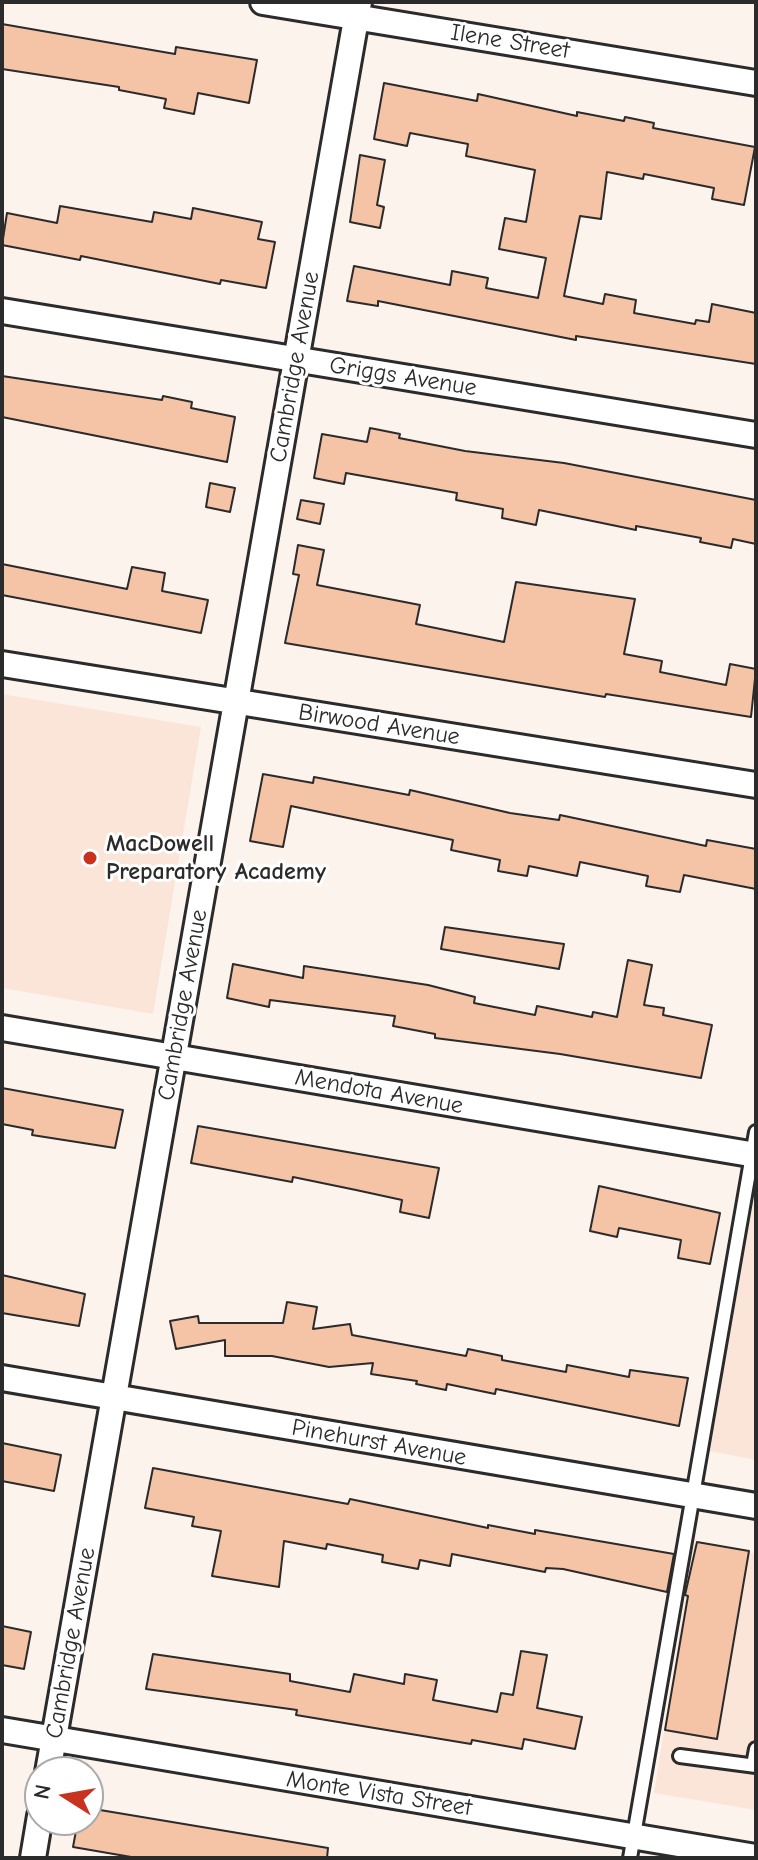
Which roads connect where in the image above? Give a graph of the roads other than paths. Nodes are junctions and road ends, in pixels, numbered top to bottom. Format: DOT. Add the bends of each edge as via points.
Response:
graph roads {
  1 [pos="263,2"];
  2 [pos="357,10"];
  3 [pos="756,83"];
  4 [pos="2,311"];
  5 [pos="296,360"];
  6 [pos="756,435"];
  7 [pos="2,664"];
  8 [pos="236,702"];
  9 [pos="756,785"];
  10 [pos="2,1028"];
  11 [pos="174,1057"];
  12 [pos="755,1147"];
  13 [pos="2,1378"];
  14 [pos="114,1398"];
  15 [pos="693,1495"];
  16 [pos="756,1506"];
  17 [pos="2,1730"];
  18 [pos="53,1740"];
  19 [pos="756,1749"];
  20 [pos="50,1756"];
  21 [pos="680,1756"];
  22 [pos="755,1766"];
  23 [pos="37,1836"];
  24 [pos="632,1847"];
  25 [pos="756,1857"];
  26 [pos="33,1858"];
  1 -- 2 [label="street, Ilene Street"];
  2 -- 3 [label="street, Ilene Street"];
  2 -- 5 [label="street, Cambridge Avenue"];
  4 -- 5 [label="street, Griggs Avenue"];
  5 -- 6 [label="street, Griggs Avenue"];
  5 -- 8 [label="street, Cambridge Avenue"];
  7 -- 8 [label="street, Birwood Avenue"];
  8 -- 9 [label="street, Birwood Avenue"];
  8 -- 11 [label="street, Cambridge Avenue"];
  10 -- 11 [label="street, Mendota Avenue"];
  11 -- 12 [label="street, Mendota Avenue"];
  11 -- 14 [label="street, Cambridge Avenue"];
  12 -- 15 [label="lane"];
  13 -- 14 [label="street, Pinehurst Avenue"];
  14 -- 15 [label="street, Pinehurst Avenue"];
  14 -- 18 [label="street, Cambridge Avenue"];
  15 -- 16 [label="street, Pinehurst Avenue"];
  15 -- 24 [label="lane"];
  17 -- 18 [label="street, Monte Vista Street"];
  18 -- 20 [label="street, Cambridge Avenue"];
  18 -- 24 [label="street, Monte Vista Street"];
  19 -- 22 [label="lane"];
  21 -- 22 [label="lane"];
  23 -- 26 [label="street"];
  24 -- 25 [label="street, Monte Vista Street"];
}
